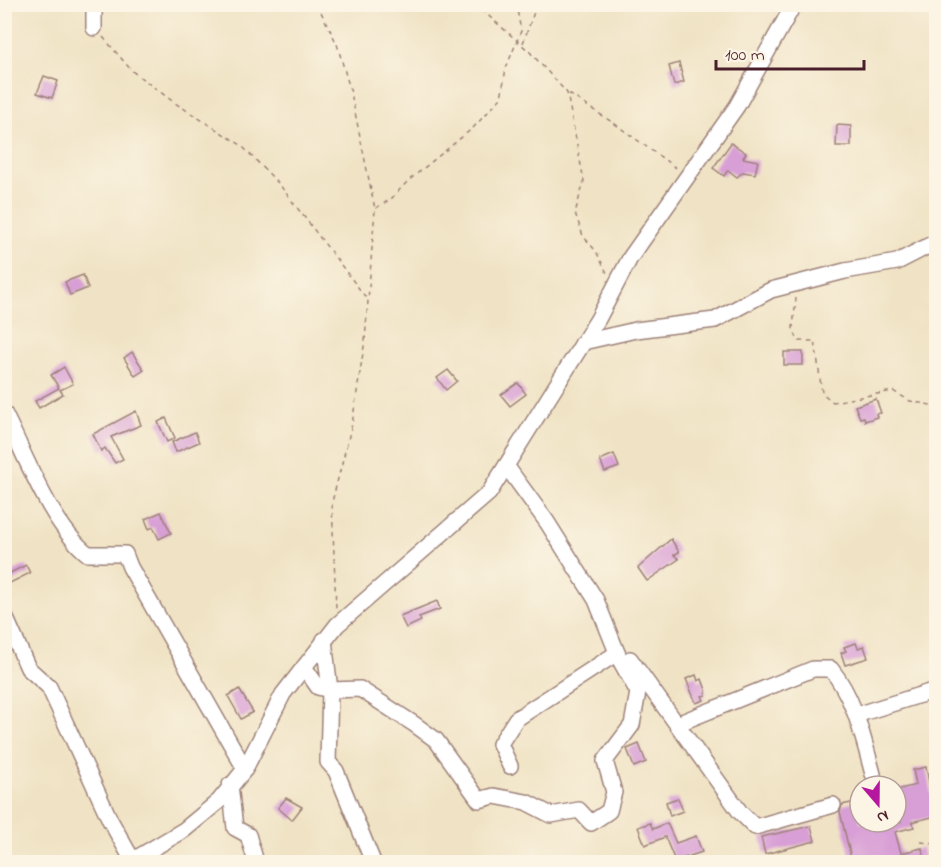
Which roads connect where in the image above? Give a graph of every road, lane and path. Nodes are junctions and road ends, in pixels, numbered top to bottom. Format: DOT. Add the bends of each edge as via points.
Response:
graph roads {
  1 [pos="94,4"];
  2 [pos="317,4"];
  3 [pos="475,4"];
  4 [pos="516,4"];
  5 [pos="537,4"];
  6 [pos="794,4"];
  7 [pos="94,28"];
  8 [pos="517,40"];
  9 [pos="522,45"];
  10 [pos="567,93"];
  11 [pos="689,178"];
  12 [pos="375,209"];
  13 [pos="936,242"];
  14 [pos="797,283"];
  15 [pos="614,289"];
  16 [pos="368,300"];
  17 [pos="583,342"];
  18 [pos="936,406"];
  19 [pos="4,413"];
  20 [pos="507,467"];
  21 [pos="4,614"];
  22 [pos="337,625"];
  23 [pos="324,640"];
  24 [pos="614,645"];
  25 [pos="304,667"];
  26 [pos="330,690"];
  27 [pos="936,690"];
  28 [pos="856,715"];
  29 [pos="677,724"];
  30 [pos="510,766"];
  31 [pos="245,769"];
  32 [pos="873,774"];
  33 [pos="230,785"];
  34 [pos="833,805"];
  35 [pos="921,842"];
  36 [pos="936,844"];
  37 [pos="132,862"];
  38 [pos="256,862"];
  39 [pos="373,862"];
  1 -- 7 [label="street"];
  2 -- 12 [label="path" via="337,44 351,93"];
  3 -- 8 [label="path"];
  4 -- 8 [label="path" via="521,31"];
  5 -- 9 [label="path"];
  6 -- 11 [label="street" via="737,106"];
  7 -- 16 [label="path" via="132,71 241,145 279,184"];
  8 -- 9 [label="path"];
  8 -- 12 [label="path" via="506,68 501,98 473,128"];
  9 -- 10 [label="path"];
  10 -- 11 [label="path"];
  10 -- 15 [label="path" via="584,181 575,213"];
  11 -- 15 [label="street" via="630,258"];
  12 -- 16 [label="path"];
  13 -- 14 [label="street" via="897,262"];
  14 -- 17 [label="street" via="771,290 715,320 636,330"];
  14 -- 18 [label="path" via="794,328 798,341 815,341 822,393 833,402 893,391 910,401"];
  15 -- 17 [label="street"];
  16 -- 22 [label="path" via="352,424 332,502"];
  17 -- 20 [label="street"];
  19 -- 31 [label="street" via="73,543 88,554 126,554"];
  20 -- 22 [label="street" via="489,493 462,519"];
  20 -- 24 [label="street" via="596,600"];
  21 -- 37 [label="street" via="28,668 50,687"];
  22 -- 23 [label="street"];
  23 -- 25 [label="street"];
  23 -- 26 [label="street"];
  24 -- 26 [label="street" via="638,692 637,707 627,734 605,761 614,792 609,811 591,823 579,810 551,815 526,802 494,796 479,800 436,740 360,688"];
  24 -- 29 [label="street" via="619,642"];
  24 -- 30 [label="street" via="516,719 500,744"];
  25 -- 26 [label="street" via="318,687"];
  25 -- 31 [label="street" via="283,694"];
  26 -- 39 [label="street" via="328,762 336,771"];
  27 -- 28 [label="street"];
  28 -- 29 [label="street" via="842,682 831,669 813,669"];
  28 -- 32 [label="street"];
  29 -- 34 [label="street" via="755,827"];
  31 -- 33 [label="street"];
  33 -- 37 [label="street" via="219,801 184,830"];
  33 -- 38 [label="street" via="235,828 248,836"];
  35 -- 36 [label="path"];
}
